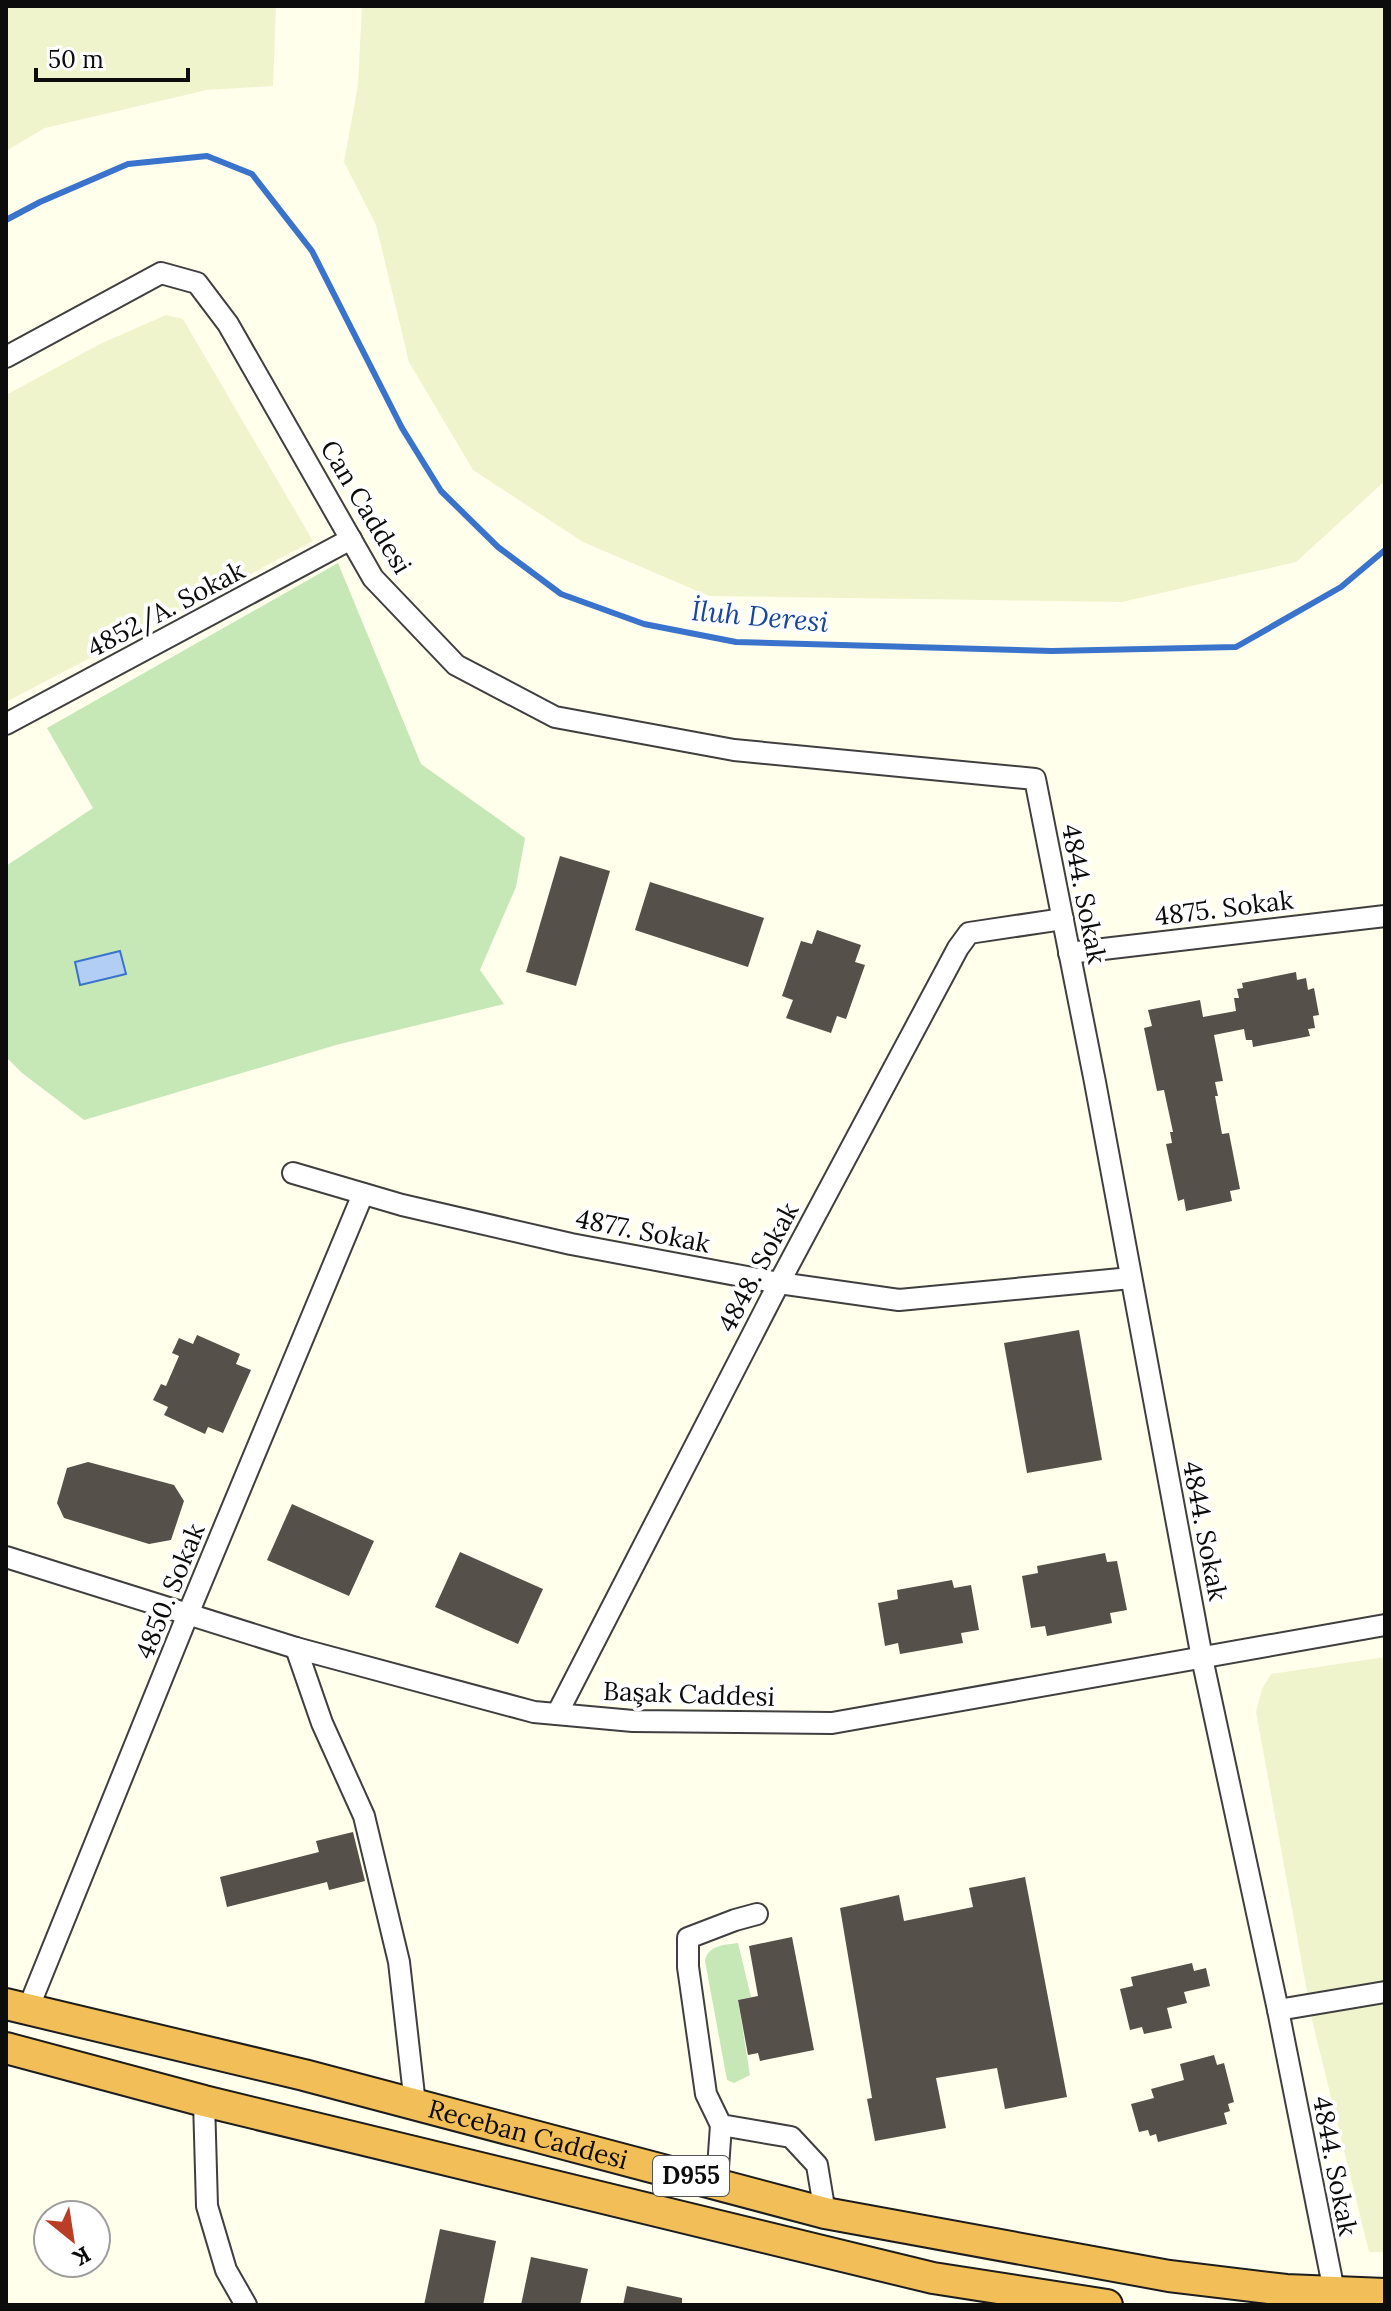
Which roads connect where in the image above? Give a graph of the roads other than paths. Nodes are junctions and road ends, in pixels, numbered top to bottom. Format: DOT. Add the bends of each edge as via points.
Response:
graph roads {
  1 [pos="6,357"];
  2 [pos="351,539"];
  3 [pos="6,724"];
  4 [pos="1035,779"];
  5 [pos="1385,916"];
  6 [pos="1063,919"];
  7 [pos="1069,953"];
  8 [pos="293,1173"];
  9 [pos="363,1194"];
  10 [pos="1131,1278"];
  11 [pos="779,1283"];
  12 [pos="6,1557"];
  13 [pos="188,1614"];
  14 [pos="1385,1625"];
  15 [pos="296,1648"];
  16 [pos="1202,1658"];
  17 [pos="557,1714"];
  18 [pos="757,1914"];
  19 [pos="1385,1992"];
  20 [pos="17,2007"];
  21 [pos="1278,2010"];
  22 [pos="6,2048"];
  23 [pos="204,2101"];
  24 [pos="415,2104"];
  25 [pos="721,2125"];
  26 [pos="713,2182"];
  27 [pos="825,2213"];
  28 [pos="1334,2291"];
  29 [pos="1385,2294"];
  30 [pos="246,2305"];
  31 [pos="1107,2305"];
  1 -- 2 [label="street, Can Caddesi" via="161,273 197,283 228,324"];
  2 -- 3 [label="street, 4852/A. Sokak"];
  2 -- 4 [label="street, Can Caddesi" via="373,578 456,665 555,717 734,750"];
  4 -- 6 [label="street, 4844. Sokak"];
  5 -- 7 [label="street, 4875. Sokak"];
  6 -- 7 [label="street, 4844. Sokak"];
  6 -- 11 [label="street, 4848. Sokak" via="969,933"];
  7 -- 10 [label="street, 4844. Sokak"];
  8 -- 9 [label="street, 4877. Sokak"];
  9 -- 11 [label="street, 4877. Sokak" via="571,1244"];
  9 -- 13 [label="street, 4850. Sokak"];
  10 -- 11 [label="street, 4877. Sokak" via="899,1300"];
  10 -- 16 [label="street, 4844. Sokak"];
  11 -- 17 [label="street, 4848. Sokak"];
  12 -- 13 [label="street, Başak Caddesi"];
  13 -- 15 [label="street, Başak Caddesi"];
  13 -- 20 [label="street, 4850. Sokak"];
  14 -- 16 [label="street, Başak Caddesi"];
  15 -- 17 [label="street, Başak Caddesi"];
  15 -- 24 [label="street" via="322,1723 364,1816 399,1962"];
  16 -- 17 [label="street, Başak Caddesi" via="832,1723 633,1721"];
  16 -- 21 [label="street, 4844. Sokak"];
  18 -- 25 [label="street" via="688,1938 706,2094"];
  19 -- 21 [label="street"];
  20 -- 24 [label="highway, Receban Caddesi / D955"];
  21 -- 28 [label="street, 4844. Sokak"];
  22 -- 23 [label="highway, Receban Caddesi / D955"];
  23 -- 30 [label="street" via="207,2206 226,2270"];
  23 -- 31 [label="highway, Receban Caddesi / D955" via="933,2278"];
  24 -- 26 [label="highway, Receban Caddesi / D955"];
  25 -- 26 [label="street"];
  25 -- 27 [label="street" via="791,2137 817,2165"];
  26 -- 27 [label="highway, Receban Caddesi / D955"];
  27 -- 28 [label="highway, Receban Caddesi / D955" via="1169,2276"];
  28 -- 29 [label="highway, Receban Caddesi / D955"];
}
